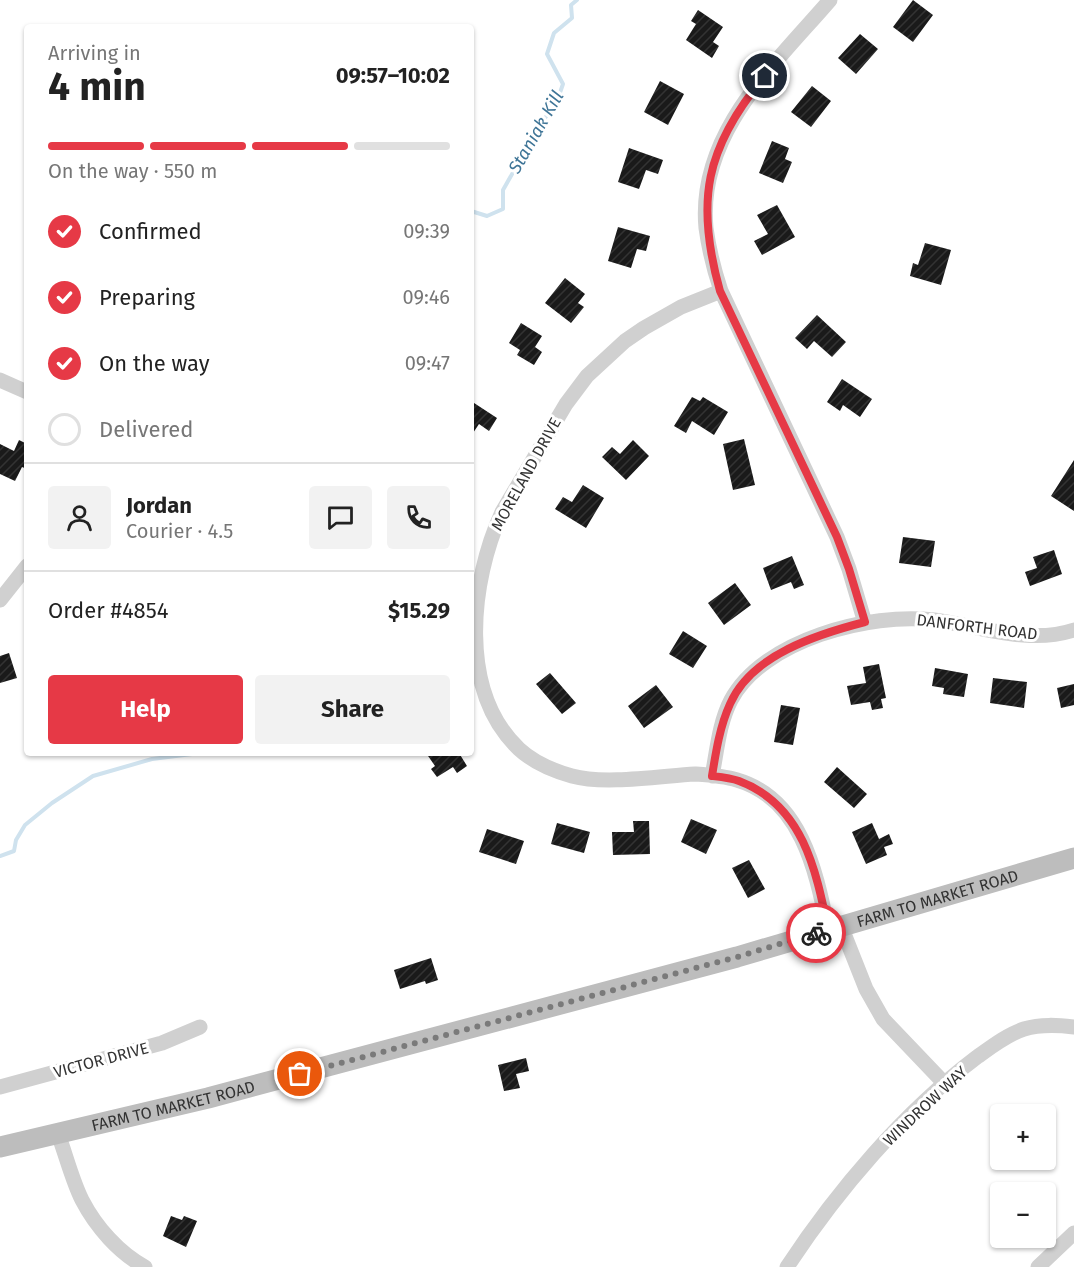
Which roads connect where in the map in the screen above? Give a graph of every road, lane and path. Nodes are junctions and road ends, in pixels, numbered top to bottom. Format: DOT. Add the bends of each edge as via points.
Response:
graph roads {
  1 [pos="830,0"];
  2 [pos="720,291"];
  3 [pos="0,380"];
  4 [pos="24,391"];
  5 [pos="24,570"];
  6 [pos="0,600"];
  7 [pos="865,622"];
  8 [pos="1074,630"];
  9 [pos="712,776"];
  10 [pos="1074,858"];
  11 [pos="835,928"];
  12 [pos="200,1027"];
  13 [pos="1074,1027"];
  14 [pos="945,1084"];
  15 [pos="0,1087"];
  16 [pos="58,1134"];
  17 [pos="0,1147"];
  18 [pos="1074,1233"];
  19 [pos="146,1267"];
  20 [pos="787,1267"];
  21 [pos="1038,1267"];
  1 -- 2 [label="street" via="739,109 718,152 706,204 706,227"];
  2 -- 7 [label="street" via="833,528"];
  2 -- 9 [label="street, MORELAND DRIVE" via="644,328 604,359 577,387 493,531 481,572 476,635 481,676 494,717 520,751 538,762 567,774 595,779"];
  3 -- 4 [label="street"];
  5 -- 6 [label="street"];
  7 -- 8 [label="street, DANFORTH ROAD" via="933,620 1040,636"];
  7 -- 9 [label="street, DANFORTH ROAD" via="802,642 748,679 730,702 724,718"];
  9 -- 11 [label="street, MORELAND DRIVE" via="737,780 760,791 781,808 804,841"];
  10 -- 11 [label="street, FARM TO MARKET ROAD"];
  11 -- 14 [label="street, MORELAND DRIVE" via="883,1019"];
  11 -- 16 [label="street, FARM TO MARKET ROAD" via="220,1095"];
  12 -- 15 [label="street, VICTOR DRIVE" via="162,1043"];
  13 -- 14 [label="street, WINDROW WAY" via="1050,1024 1023,1029 988,1049"];
  14 -- 20 [label="street, WINDROW WAY" via="872,1157"];
  16 -- 17 [label="street, FARM TO MARKET ROAD"];
  16 -- 19 [label="street" via="82,1200 105,1234 130,1259"];
  18 -- 21 [label="street"];
}
